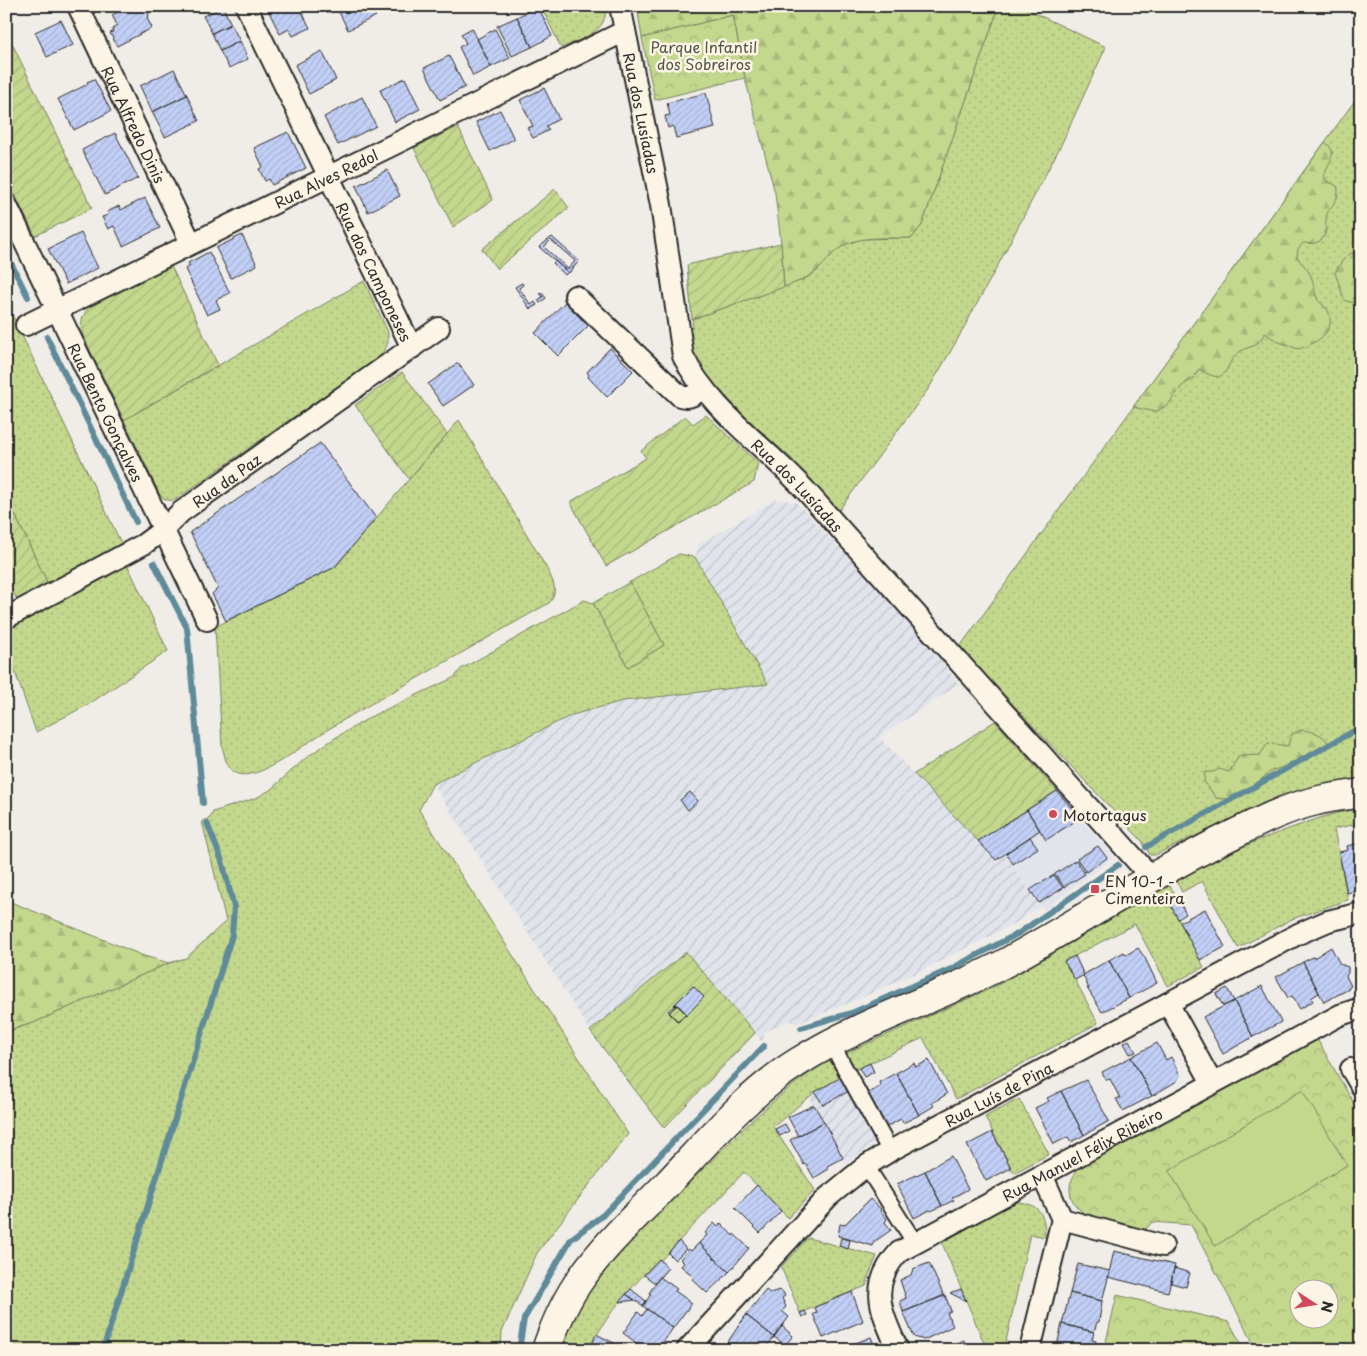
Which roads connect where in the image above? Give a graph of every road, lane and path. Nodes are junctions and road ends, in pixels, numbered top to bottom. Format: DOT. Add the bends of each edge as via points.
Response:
graph roads {
  1 [pos="78,6"];
  2 [pos="246,6"];
  3 [pos="620,6"];
  4 [pos="625,31"];
  5 [pos="329,176"];
  6 [pos="6,204"];
  7 [pos="191,243"];
  8 [pos="575,296"];
  9 [pos="57,308"];
  10 [pos="26,324"];
  11 [pos="439,328"];
  12 [pos="412,348"];
  13 [pos="702,387"];
  14 [pos="163,530"];
  15 [pos="6,618"];
  16 [pos="207,620"];
  17 [pos="1361,793"];
  18 [pos="1151,877"];
  19 [pos="1361,913"];
  20 [pos="1168,1003"];
  21 [pos="1361,1008"];
  22 [pos="837,1054"];
  23 [pos="1351,1069"];
  24 [pos="1212,1083"];
  25 [pos="1361,1086"];
  26 [pos="890,1151"];
  27 [pos="866,1166"];
  28 [pos="1042,1175"];
  29 [pos="1062,1219"];
  30 [pos="915,1242"];
  31 [pos="1162,1246"];
  32 [pos="693,1348"];
  33 [pos="546,1350"];
  34 [pos="898,1350"];
  35 [pos="1030,1350"];
  1 -- 7 [label="street, Rua Alfredo Dinis"];
  2 -- 5 [label="street, Rua dos Camponeses"];
  3 -- 4 [label="street, Rua dos Lusíadas"];
  4 -- 5 [label="street, Rua Alves Redol"];
  4 -- 13 [label="street, Rua dos Lusíadas" via="661,205 683,356"];
  5 -- 7 [label="street, Rua Alves Redol"];
  5 -- 12 [label="street, Rua dos Camponeses"];
  6 -- 9 [label="street, Rua Bento Gonçalves"];
  7 -- 9 [label="street, Rua Alves Redol"];
  8 -- 13 [label="street" via="680,396 693,397"];
  9 -- 10 [label="street, Rua Alves Redol"];
  9 -- 14 [label="street, Rua Bento Gonçalves"];
  11 -- 12 [label="street, Rua da Paz"];
  12 -- 14 [label="street, Rua da Paz" via="181,512"];
  13 -- 18 [label="street, Rua dos Lusíadas" via="796,481"];
  14 -- 15 [label="street, Rua da Paz" via="144,544"];
  14 -- 16 [label="street, Rua Bento Gonçalves"];
  17 -- 18 [label="main road" via="1314,801 1286,810"];
  18 -- 33 [label="main road" via="1009,961 831,1043 798,1061 776,1078 712,1136 601,1253 566,1301"];
  19 -- 20 [label="street, Rua Luís de Pina" via="1328,921 1298,934"];
  20 -- 24 [label="street"];
  20 -- 26 [label="street, Rua Luís de Pina"];
  21 -- 24 [label="street, Rua Manuel Félix Ribeiro" via="1340,1015"];
  22 -- 26 [label="street"];
  23 -- 25 [label="street"];
  24 -- 28 [label="street, Rua Manuel Félix Ribeiro"];
  26 -- 27 [label="street, Rua Luís de Pina"];
  27 -- 30 [label="street"];
  27 -- 32 [label="street, Rua Luís de Pina" via="828,1197"];
  28 -- 29 [label="street"];
  28 -- 30 [label="street, Rua Manuel Félix Ribeiro"];
  29 -- 31 [label="street"];
  29 -- 35 [label="street"];
  30 -- 34 [label="street, Rua Manuel Félix Ribeiro" via="890,1262 879,1288 882,1310"];
}
